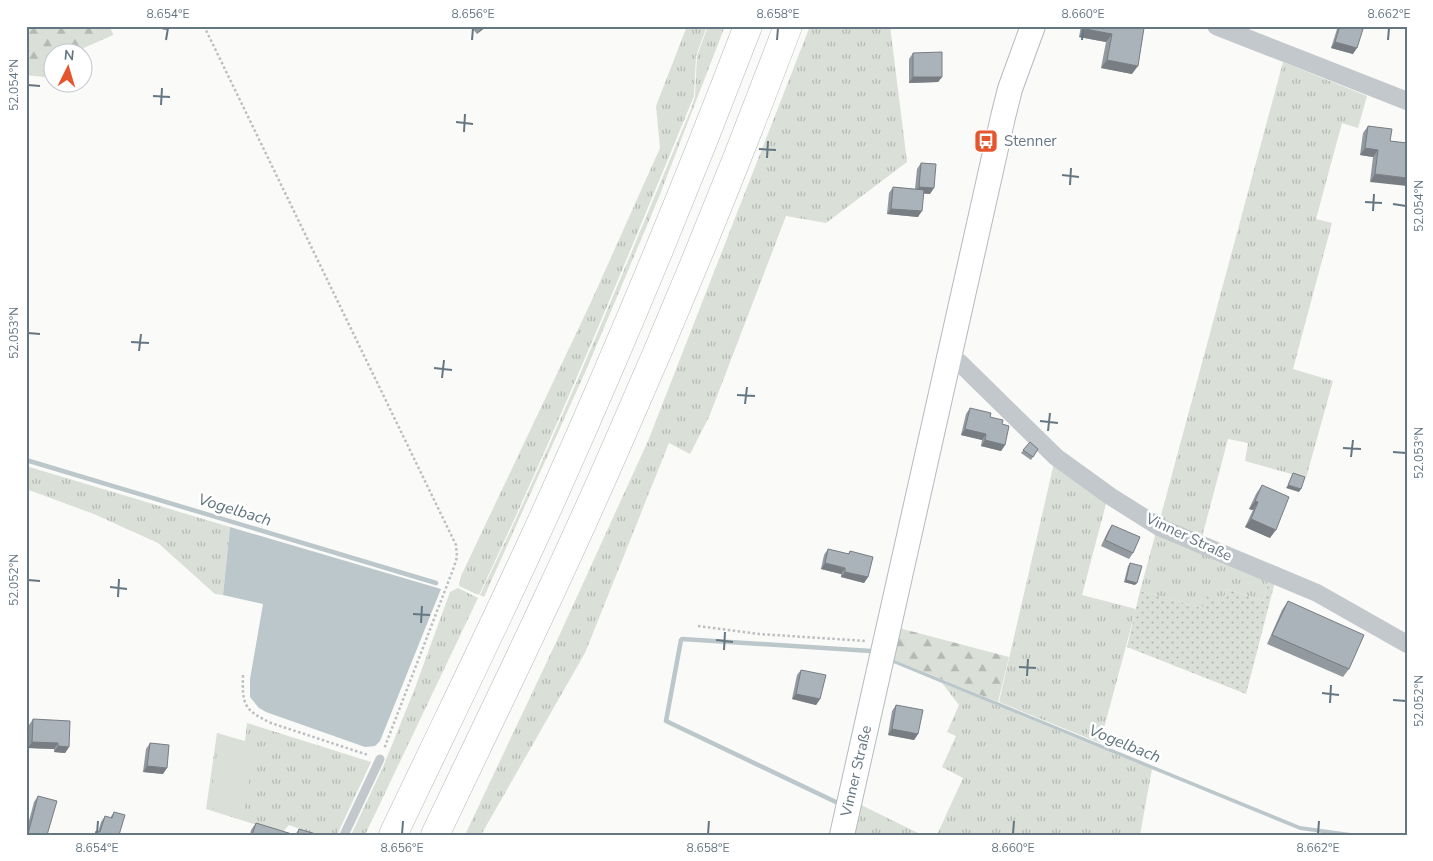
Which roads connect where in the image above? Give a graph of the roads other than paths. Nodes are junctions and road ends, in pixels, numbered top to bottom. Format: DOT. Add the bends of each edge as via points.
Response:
graph roads {
  1 [pos="748,26"];
  2 [pos="788,26"];
  3 [pos="1033,26"];
  4 [pos="1216,26"];
  5 [pos="1407,101"];
  6 [pos="949,357"];
  7 [pos="1407,644"];
  8 [pos="380,759"];
  9 [pos="344,835"];
  10 [pos="393,835"];
  11 [pos="435,835"];
  12 [pos="842,835"];
  1 -- 10 [label="highway" via="563,475"];
  2 -- 11 [label="highway" via="725,190 617,446"];
  3 -- 6 [label="street, Vinner Straße" via="1010,89"];
  4 -- 5 [label="street"];
  6 -- 7 [label="street, Vinner Straße" via="959,362 1056,457 1159,527 1317,593"];
  6 -- 12 [label="street, Vinner Straße"];
  8 -- 9 [label="lane"];
}
